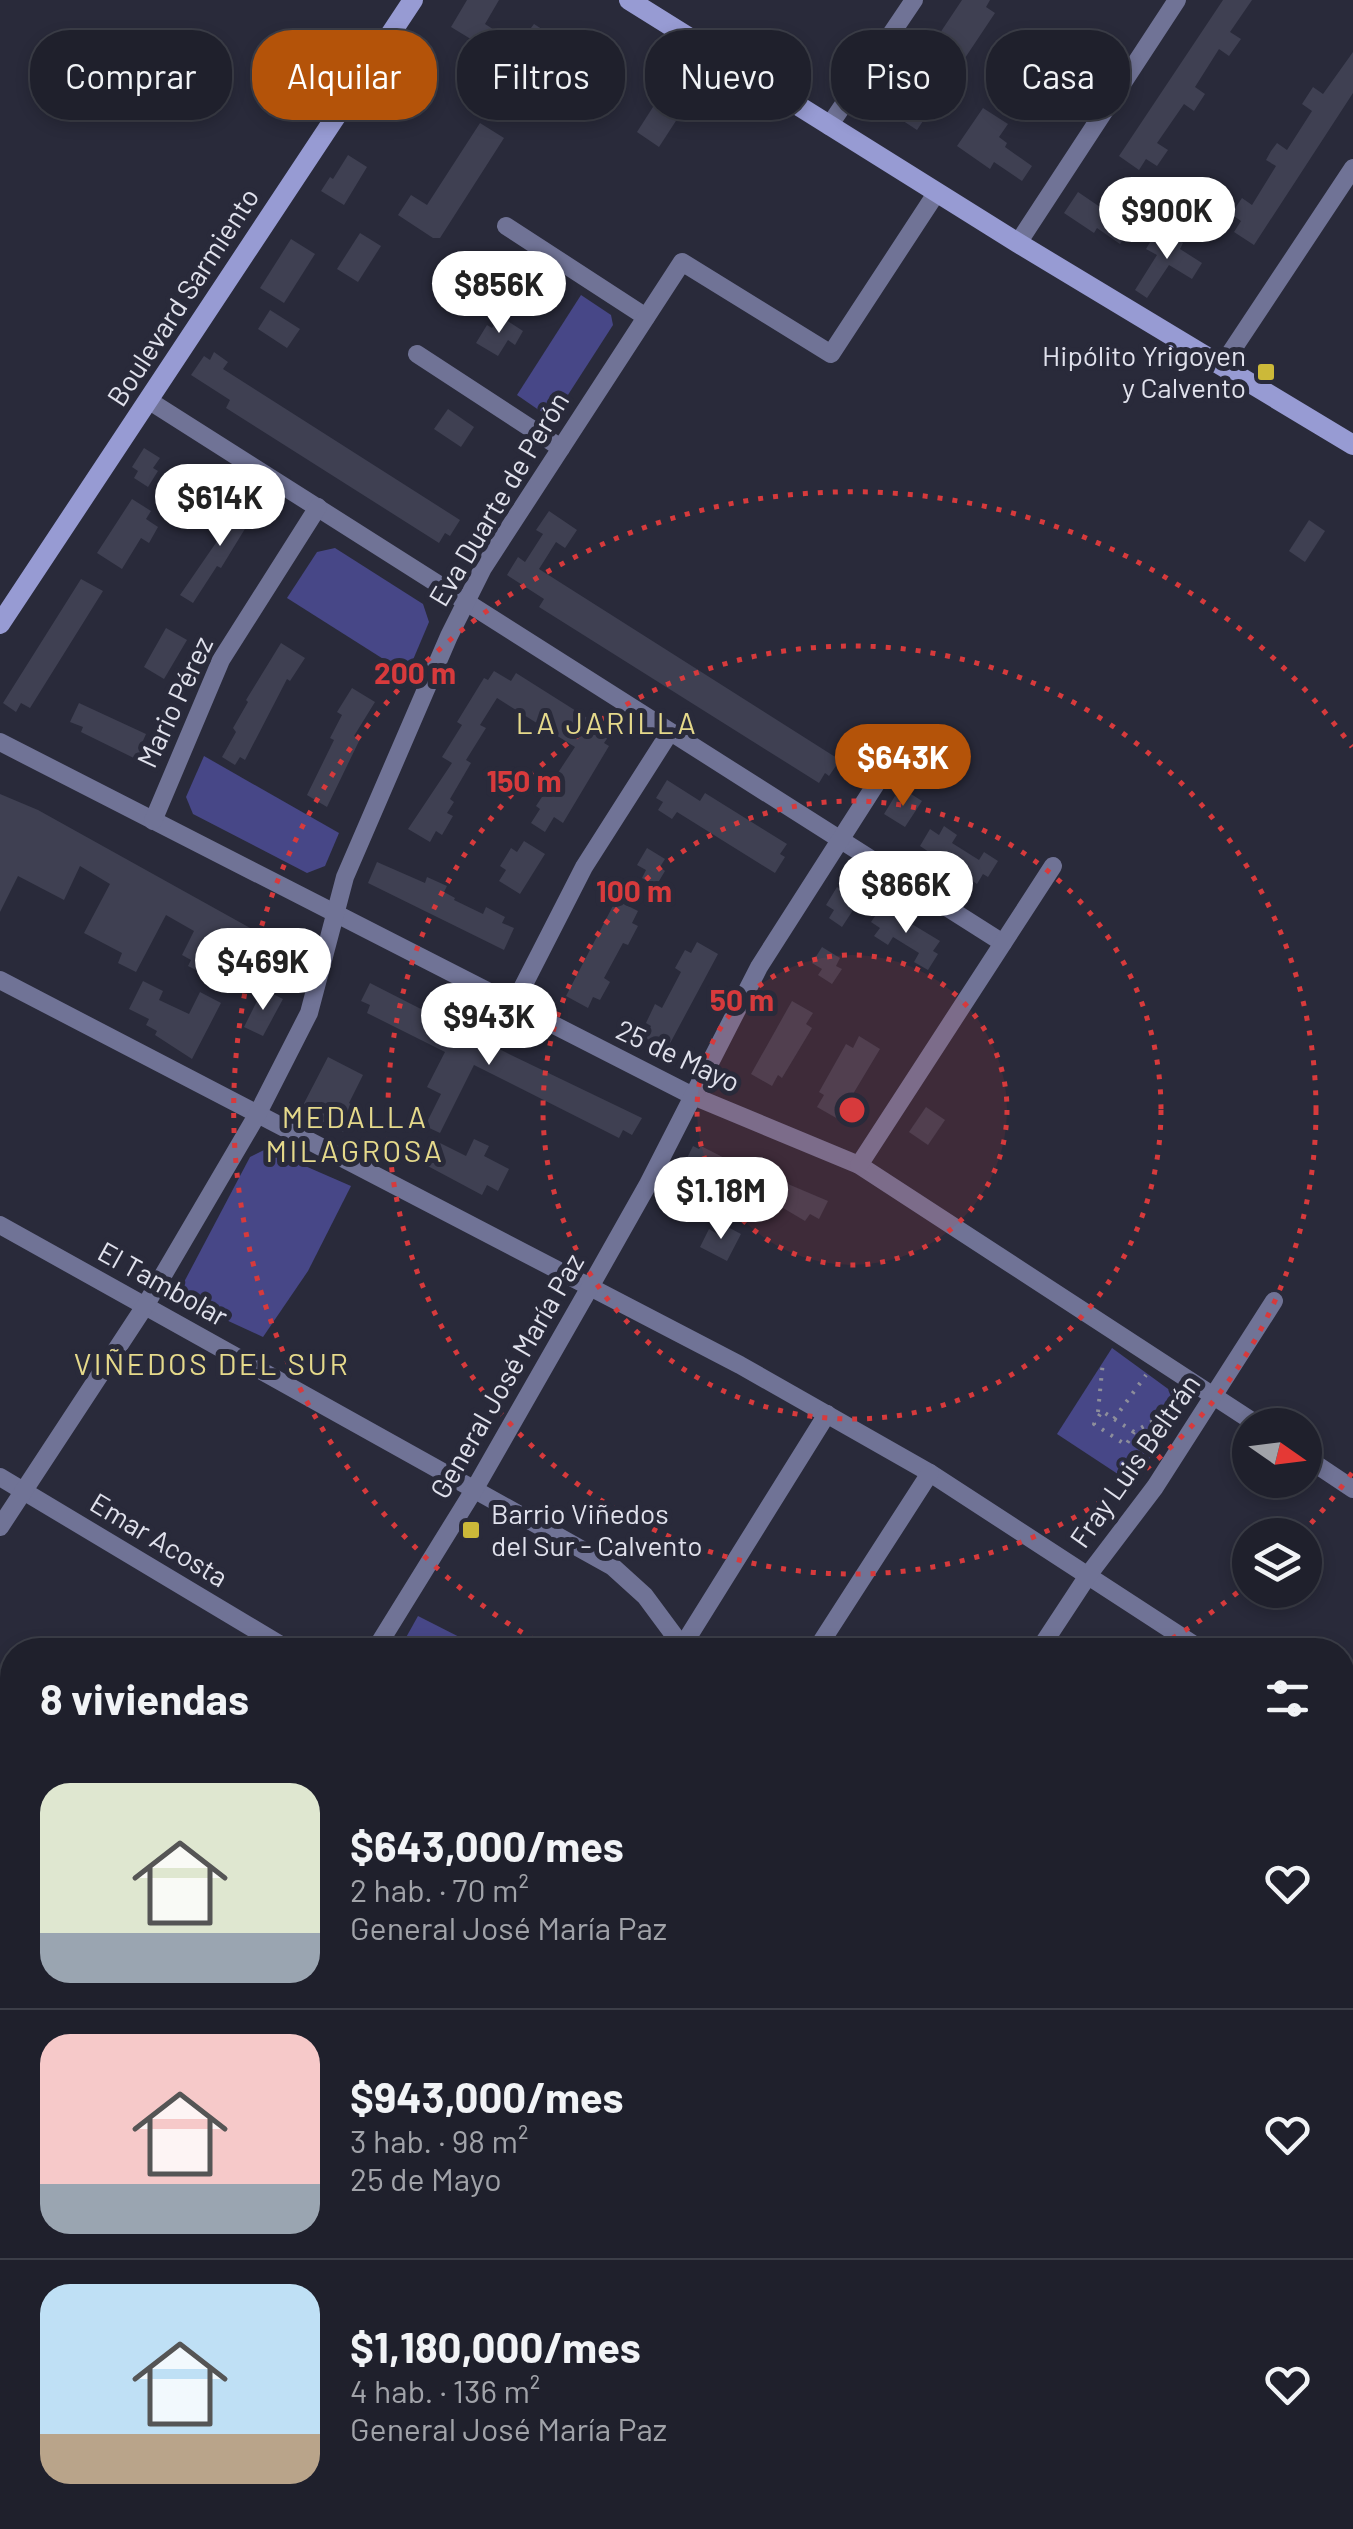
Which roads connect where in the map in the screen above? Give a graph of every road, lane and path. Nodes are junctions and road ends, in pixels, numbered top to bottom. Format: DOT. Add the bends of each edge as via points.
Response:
graph roads {
  1 [pos="413,0"];
  2 [pos="628,0"];
  3 [pos="914,0"];
  4 [pos="1177,0"];
  5 [pos="829,126"];
  6 [pos="1353,168"];
  7 [pos="937,192"];
  8 [pos="506,226"];
  9 [pos="1018,243"];
  10 [pos="646,317"];
  11 [pos="417,354"];
  12 [pos="1224,364"];
  13 [pos="148,400"];
  14 [pos="1353,445"];
  15 [pos="561,448"];
  16 [pos="318,507"];
  17 [pos="466,602"];
  18 [pos="0,624"];
  19 [pos="670,732"];
  20 [pos="0,742"];
  21 [pos="890,762"];
  22 [pos="152,821"];
  23 [pos="840,840"];
  24 [pos="1054,866"];
  25 [pos="335,914"];
  26 [pos="1003,943"];
  27 [pos="0,980"];
  28 [pos="514,1006"];
  29 [pos="693,1096"];
  30 [pos="257,1115"];
  31 [pos="859,1165"];
  32 [pos="0,1224"];
  33 [pos="590,1287"];
  34 [pos="1274,1302"];
  35 [pos="145,1306"];
  36 [pos="1104,1361"];
  37 [pos="1146,1375"];
  38 [pos="1214,1395"];
  39 [pos="1186,1402"];
  40 [pos="1233,1408"];
  41 [pos="827,1414"];
  42 [pos="1098,1417"];
  43 [pos="1114,1419"];
  44 [pos="1134,1432"];
  45 [pos="1322,1468"];
  46 [pos="930,1473"];
  47 [pos="0,1477"];
  48 [pos="22,1489"];
  49 [pos="1353,1489"];
  50 [pos="474,1490"];
  51 [pos="0,1527"];
  52 [pos="1089,1574"];
  53 [pos="269,1638"];
  54 [pos="382,1638"];
  55 [pos="674,1638"];
  56 [pos="689,1638"];
  57 [pos="824,1638"];
  58 [pos="1047,1638"];
  59 [pos="1184,1638"];
  1 -- 13 [label="main road, Boulevard Sarmiento"];
  2 -- 5 [label="main road"];
  3 -- 5 [label="street"];
  4 -- 9 [label="street"];
  5 -- 7 [label="main road"];
  6 -- 12 [label="street"];
  7 -- 9 [label="main road"];
  7 -- 10 [label="street, Eva Duarte de Perón" via="831,354 682,262"];
  8 -- 10 [label="street"];
  9 -- 12 [label="main road"];
  10 -- 15 [label="street, Eva Duarte de Perón"];
  11 -- 15 [label="street"];
  12 -- 14 [label="main road"];
  13 -- 16 [label="street"];
  13 -- 18 [label="main road, Boulevard Sarmiento"];
  15 -- 17 [label="street, Eva Duarte de Perón"];
  16 -- 17 [label="street"];
  16 -- 22 [label="street, Mario Pérez" via="221,660"];
  17 -- 19 [label="street"];
  17 -- 25 [label="street, Eva Duarte de Perón" via="345,877"];
  19 -- 23 [label="street"];
  19 -- 28 [label="street" via="583,868"];
  20 -- 22 [label="street, 25 de Mayo"];
  21 -- 23 [label="street, General José María Paz"];
  22 -- 25 [label="street, 25 de Mayo"];
  23 -- 26 [label="street"];
  23 -- 29 [label="street, General José María Paz" via="759,967"];
  24 -- 26 [label="street"];
  25 -- 28 [label="street, 25 de Mayo"];
  25 -- 30 [label="street, Eva Duarte de Perón" via="309,1012"];
  26 -- 31 [label="street"];
  27 -- 30 [label="street"];
  28 -- 29 [label="street, 25 de Mayo"];
  29 -- 31 [label="street, 25 de Mayo"];
  29 -- 33 [label="street, General José María Paz"];
  30 -- 33 [label="street"];
  30 -- 35 [label="street, Eva Duarte de Perón"];
  31 -- 38 [label="street, 25 de Mayo"];
  32 -- 35 [label="street, El Tambolar"];
  33 -- 41 [label="street"];
  33 -- 50 [label="street, General José María Paz"];
  34 -- 38 [label="street, Fray Luis Beltrán"];
  35 -- 48 [label="street, Eva Duarte de Perón"];
  35 -- 50 [label="street, El Tambolar"];
  36 -- 42 [label="path"];
  37 -- 43 [label="path"];
  38 -- 40 [label="street, 25 de Mayo"];
  38 -- 52 [label="street, Fray Luis Beltrán"];
  39 -- 44 [label="path"];
  41 -- 46 [label="street"];
  41 -- 56 [label="street"];
  42 -- 43 [label="path" via="1102,1411"];
  42 -- 44 [label="path" via="1094,1424 1126,1445"];
  43 -- 44 [label="path"];
  45 -- 49 [label="street"];
  46 -- 52 [label="street"];
  46 -- 57 [label="street"];
  47 -- 48 [label="street, Emar Acosta"];
  48 -- 51 [label="street, Eva Duarte de Perón"];
  48 -- 53 [label="street, Emar Acosta"];
  50 -- 54 [label="street, General José María Paz"];
  50 -- 55 [label="street, El Tambolar" via="612,1567 645,1596"];
  52 -- 58 [label="street, Fray Luis Beltrán"];
  52 -- 59 [label="street"];
}
